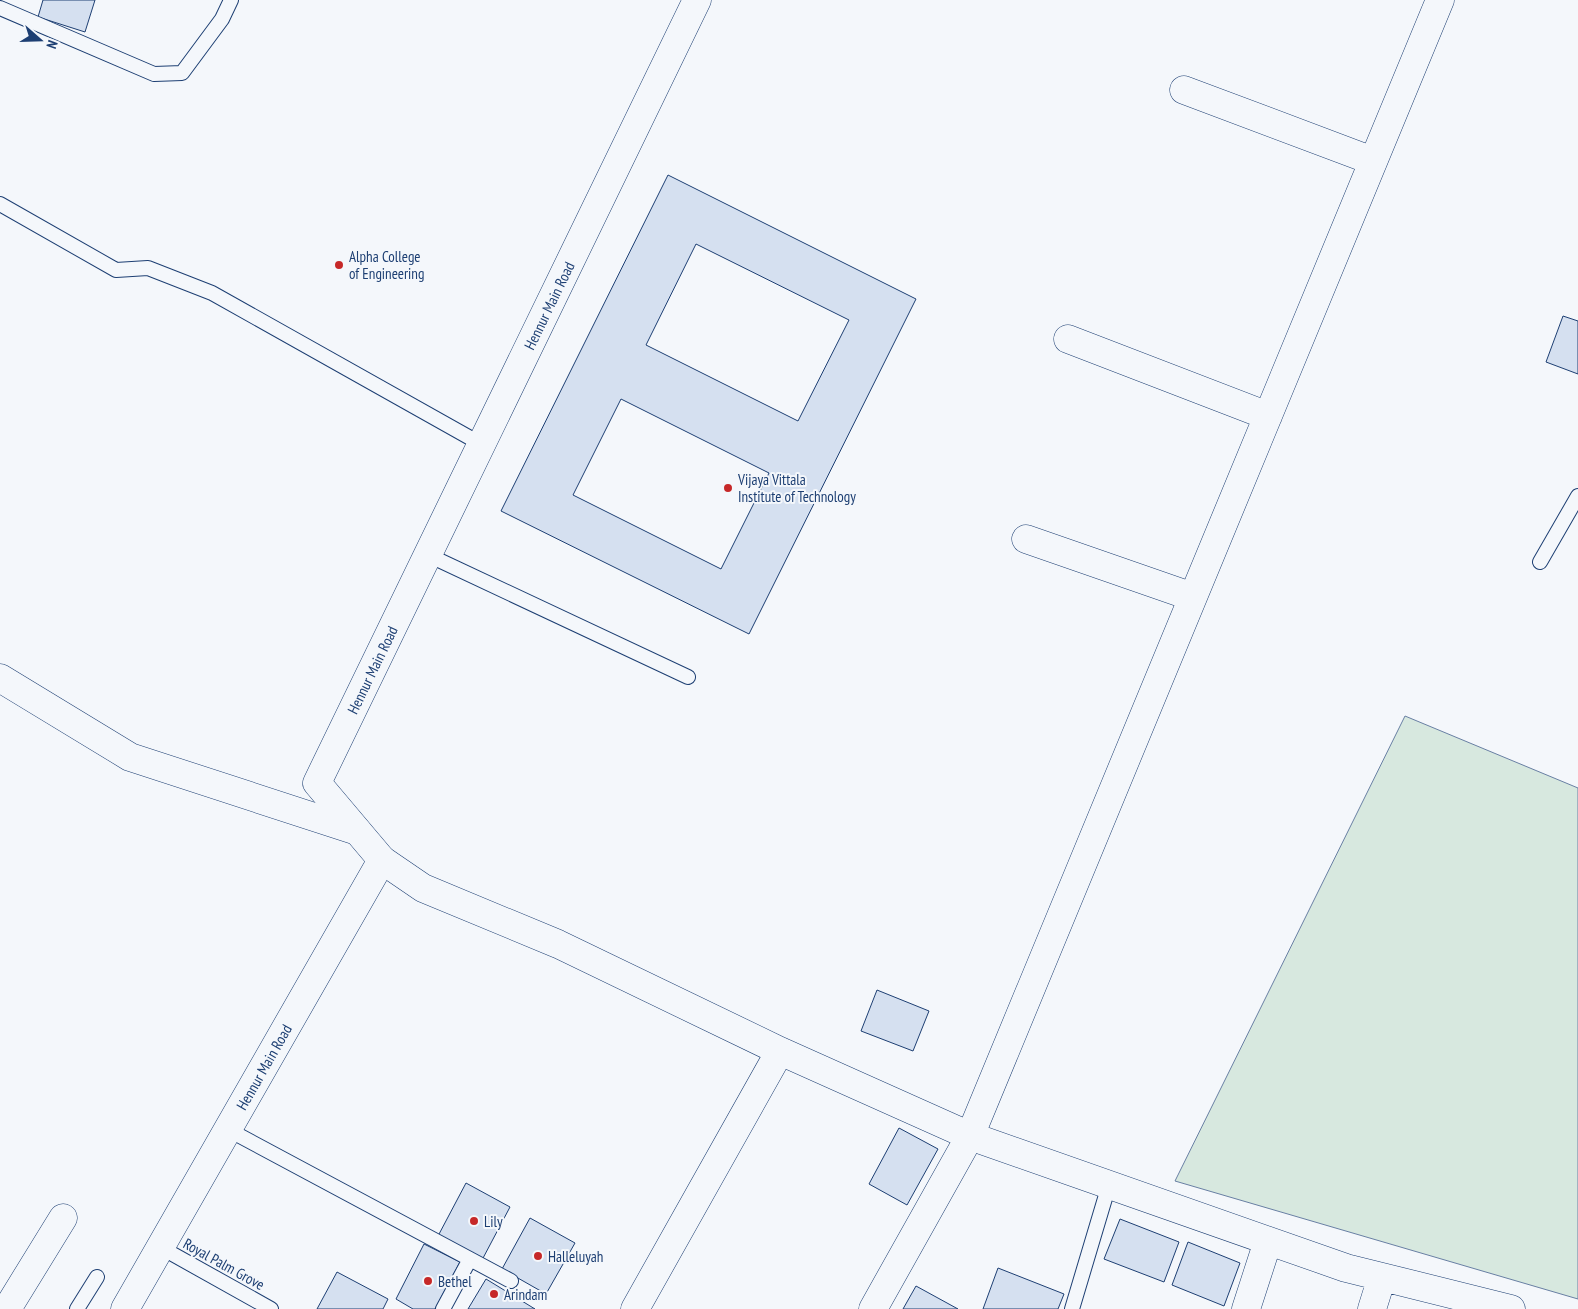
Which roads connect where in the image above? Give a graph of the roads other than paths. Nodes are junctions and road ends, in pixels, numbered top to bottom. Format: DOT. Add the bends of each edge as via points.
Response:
graph roads {
  1 [pos="231,0"];
  2 [pos="697,0"];
  3 [pos="1440,0"];
  4 [pos="0,8"];
  5 [pos="1184,90"];
  6 [pos="1373,161"];
  7 [pos="0,204"];
  8 [pos="1068,339"];
  9 [pos="1268,416"];
  10 [pos="481,444"];
  11 [pos="1578,496"];
  12 [pos="1026,540"];
  13 [pos="428,555"];
  14 [pos="1540,562"];
  15 [pos="1192,597"];
  16 [pos="688,677"];
  17 [pos="0,678"];
  18 [pos="357,830"];
  19 [pos="382,860"];
  20 [pos="780,1051"];
  21 [pos="227,1129"];
  22 [pos="970,1136"];
  23 [pos="1110,1185"];
  24 [pos="63,1218"];
  25 [pos="1268,1241"];
  26 [pos="160,1246"];
  27 [pos="470,1259"];
  28 [pos="97,1277"];
  29 [pos="1382,1277"];
  30 [pos="511,1281"];
  31 [pos="1496,1307"];
  32 [pos="7,1309"];
  33 [pos="77,1309"];
  34 [pos="125,1309"];
  35 [pos="271,1309"];
  36 [pos="443,1309"];
  37 [pos="635,1309"];
  38 [pos="873,1309"];
  39 [pos="1072,1309"];
  40 [pos="1246,1309"];
  41 [pos="1372,1309"];
  1 -- 4 [label="lane" via="222,19 182,73 173,74 154,74"];
  2 -- 10 [label="street, Hennur Main Road"];
  3 -- 6 [label="street"];
  5 -- 6 [label="street"];
  6 -- 9 [label="street"];
  7 -- 10 [label="lane" via="116,270 148,268 212,293"];
  8 -- 9 [label="street"];
  9 -- 15 [label="street"];
  10 -- 13 [label="street, Hennur Main Road"];
  11 -- 14 [label="lane"];
  12 -- 15 [label="street"];
  13 -- 16 [label="lane"];
  13 -- 18 [label="street, Hennur Main Road" via="317,783"];
  15 -- 22 [label="street"];
  17 -- 18 [label="street" via="130,757"];
  18 -- 19 [label="street, Hennur Main Road"];
  19 -- 20 [label="street" via="423,888 558,944"];
  19 -- 21 [label="street, Hennur Main Road"];
  20 -- 22 [label="street"];
  20 -- 37 [label="street"];
  21 -- 26 [label="street, Hennur Main Road"];
  21 -- 27 [label="lane"];
  22 -- 23 [label="street"];
  22 -- 38 [label="street"];
  23 -- 25 [label="street"];
  23 -- 39 [label="lane"];
  24 -- 32 [label="street"];
  25 -- 29 [label="street"];
  25 -- 40 [label="street"];
  26 -- 34 [label="street, Hennur Main Road"];
  26 -- 35 [label="lane, Royal Palm Grove"];
  27 -- 30 [label="lane"];
  27 -- 36 [label="lane"];
  28 -- 33 [label="lane"];
  29 -- 31 [label="street"];
  29 -- 41 [label="street"];
}
